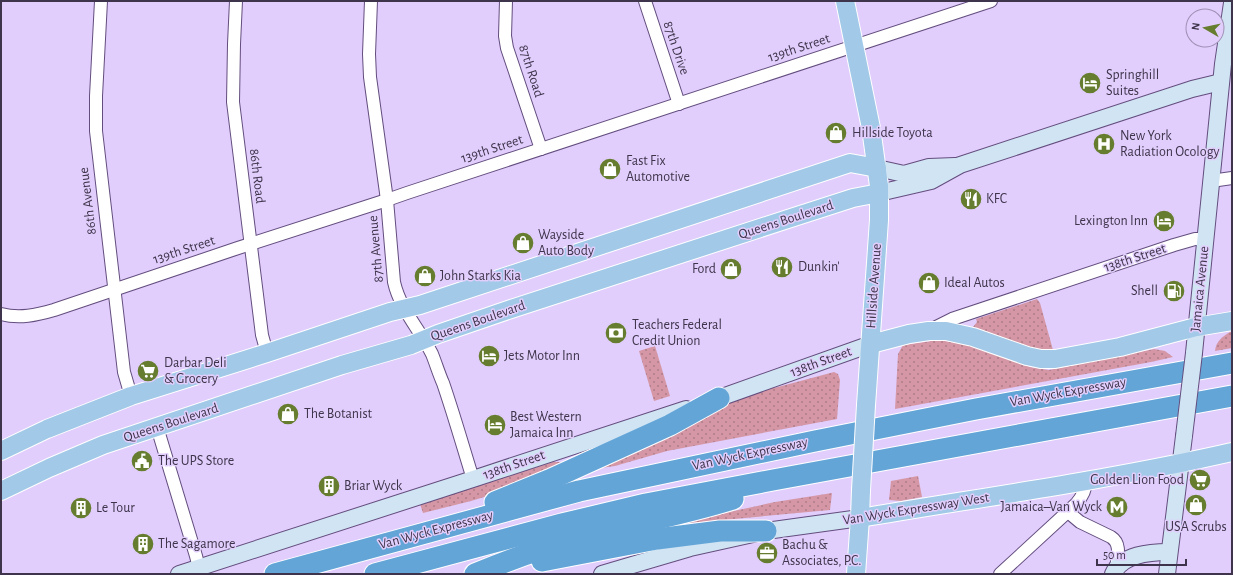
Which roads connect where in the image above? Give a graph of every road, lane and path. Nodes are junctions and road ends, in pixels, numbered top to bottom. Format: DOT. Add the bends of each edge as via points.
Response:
graph roads {
  1 [pos="101,1"];
  2 [pos="236,1"];
  3 [pos="371,1"];
  4 [pos="506,1"];
  5 [pos="645,1"];
  6 [pos="845,1"];
  7 [pos="990,1"];
  8 [pos="1232,3"];
  9 [pos="1229,35"];
  10 [pos="854,46"];
  11 [pos="1221,82"];
  12 [pos="679,104"];
  13 [pos="541,149"];
  14 [pos="960,165"];
  15 [pos="877,168"];
  16 [pos="1232,178"];
  17 [pos="1212,182"];
  18 [pos="879,193"];
  19 [pos="387,200"];
  20 [pos="1206,239"];
  21 [pos="250,244"];
  22 [pos="114,290"];
  23 [pos="405,309"];
  24 [pos="1,314"];
  25 [pos="1232,321"];
  26 [pos="1196,327"];
  27 [pos="929,331"];
  28 [pos="424,340"];
  29 [pos="871,344"];
  30 [pos="267,353"];
  31 [pos="1232,362"];
  32 [pos="131,396"];
  33 [pos="1232,396"];
  34 [pos="719,398"];
  35 [pos="157,427"];
  36 [pos="1,451"];
  37 [pos="1232,452"];
  38 [pos="1180,464"];
  39 [pos="815,472"];
  40 [pos="473,479"];
  41 [pos="1086,481"];
  42 [pos="1,491"];
  43 [pos="1068,512"];
  44 [pos="860,518"];
  45 [pos="766,531"];
  46 [pos="409,537"];
  47 [pos="1169,552"];
  48 [pos="199,568"];
  49 [pos="1114,571"];
  50 [pos="179,574"];
  51 [pos="275,574"];
  52 [pos="375,574"];
  53 [pos="475,574"];
  54 [pos="483,574"];
  55 [pos="602,574"];
  56 [pos="856,574"];
  57 [pos="1000,574"];
  58 [pos="1167,574"];
  1 -- 22 [label="street, 86th Avenue" via="96,131"];
  2 -- 21 [label="street, 86th Road" via="233,102"];
  3 -- 19 [label="street, 87th Avenue" via="370,77"];
  4 -- 13 [label="street, 87th Road" via="507,48"];
  5 -- 12 [label="street, 87th Drive"];
  6 -- 10 [label="main road, Hillside Avenue"];
  7 -- 10 [label="street, 139th Street"];
  8 -- 9 [label="main road, Jamaica Avenue"];
  9 -- 11 [label="main road, Jamaica Avenue"];
  10 -- 12 [label="street, 139th Street"];
  10 -- 15 [label="main road, Hillside Avenue"];
  11 -- 14 [label="main road, Queens Boulevard" via="1192,89"];
  11 -- 17 [label="main road, Jamaica Avenue"];
  12 -- 13 [label="street, 139th Street"];
  13 -- 19 [label="street, 139th Street"];
  14 -- 15 [label="main road, Queens Boulevard" via="929,167 904,174"];
  14 -- 18 [label="main road, Queens Boulevard" via="931,181"];
  15 -- 18 [label="main road, Hillside Avenue"];
  15 -- 23 [label="main road, Queens Boulevard" via="850,163"];
  16 -- 17 [label="street"];
  17 -- 20 [label="main road, Jamaica Avenue"];
  18 -- 28 [label="main road, Queens Boulevard" via="853,198 794,217"];
  18 -- 29 [label="main road, Hillside Avenue"];
  19 -- 21 [label="street, 139th Street"];
  19 -- 23 [label="street, 87th Avenue" via="394,282"];
  20 -- 26 [label="main road, Jamaica Avenue"];
  20 -- 27 [label="street, 138th Street" via="1182,243 952,319"];
  21 -- 22 [label="street, 139th Street"];
  21 -- 30 [label="street, 86th Road" via="262,335"];
  22 -- 24 [label="street, 139th Street" via="42,314"];
  22 -- 32 [label="street, 86th Avenue" via="124,372"];
  23 -- 28 [label="street, 87th Avenue"];
  23 -- 30 [label="main road, Queens Boulevard"];
  25 -- 26 [label="main road"];
  26 -- 27 [label="main road" via="1120,347 1055,359 1027,356 955,332"];
  26 -- 38 [label="main road, Jamaica Avenue, bridge"];
  27 -- 29 [label="main road"];
  28 -- 35 [label="main road, Queens Boulevard"];
  28 -- 40 [label="street, 87th Avenue" via="433,356"];
  29 -- 34 [label="main road, 138th Street"];
  29 -- 44 [label="main road, Hillside Avenue, bridge"];
  30 -- 32 [label="main road, Queens Boulevard"];
  31 -- 46 [label="highway, Van Wyck Expressway" via="976,409 622,482"];
  32 -- 36 [label="main road, Queens Boulevard" via="47,429"];
  33 -- 39 [label="highway, Van Wyck Expressway"];
  34 -- 40 [label="main road, 138th Street"];
  34 -- 46 [label="highway" via="670,425 549,480"];
  35 -- 42 [label="main road, Queens Boulevard" via="76,456"];
  35 -- 48 [label="street"];
  37 -- 38 [label="main road, Van Wyck Expressway West"];
  38 -- 41 [label="main road, Van Wyck Expressway West"];
  38 -- 47 [label="main road, Jamaica Avenue"];
  39 -- 52 [label="highway, Van Wyck Expressway" via="603,514"];
  39 -- 53 [label="highway" via="705,508 578,538 528,553"];
  40 -- 48 [label="main road, 138th Street"];
  41 -- 43 [label="street" via="1082,495"];
  41 -- 44 [label="main road, Van Wyck Expressway West"];
  43 -- 49 [label="street" via="1080,522 1115,540 1118,549"];
  43 -- 57 [label="street"];
  44 -- 45 [label="main road, Van Wyck Expressway West"];
  44 -- 56 [label="main road, Hillside Avenue"];
  45 -- 54 [label="highway" via="720,531 657,539"];
  45 -- 55 [label="main road, Van Wyck Expressway West" via="690,548"];
  46 -- 51 [label="highway, Van Wyck Expressway"];
  47 -- 49 [label="main road" via="1132,557"];
  47 -- 58 [label="main road, Jamaica Avenue"];
  48 -- 50 [label="main road, 138th Street"];
}
